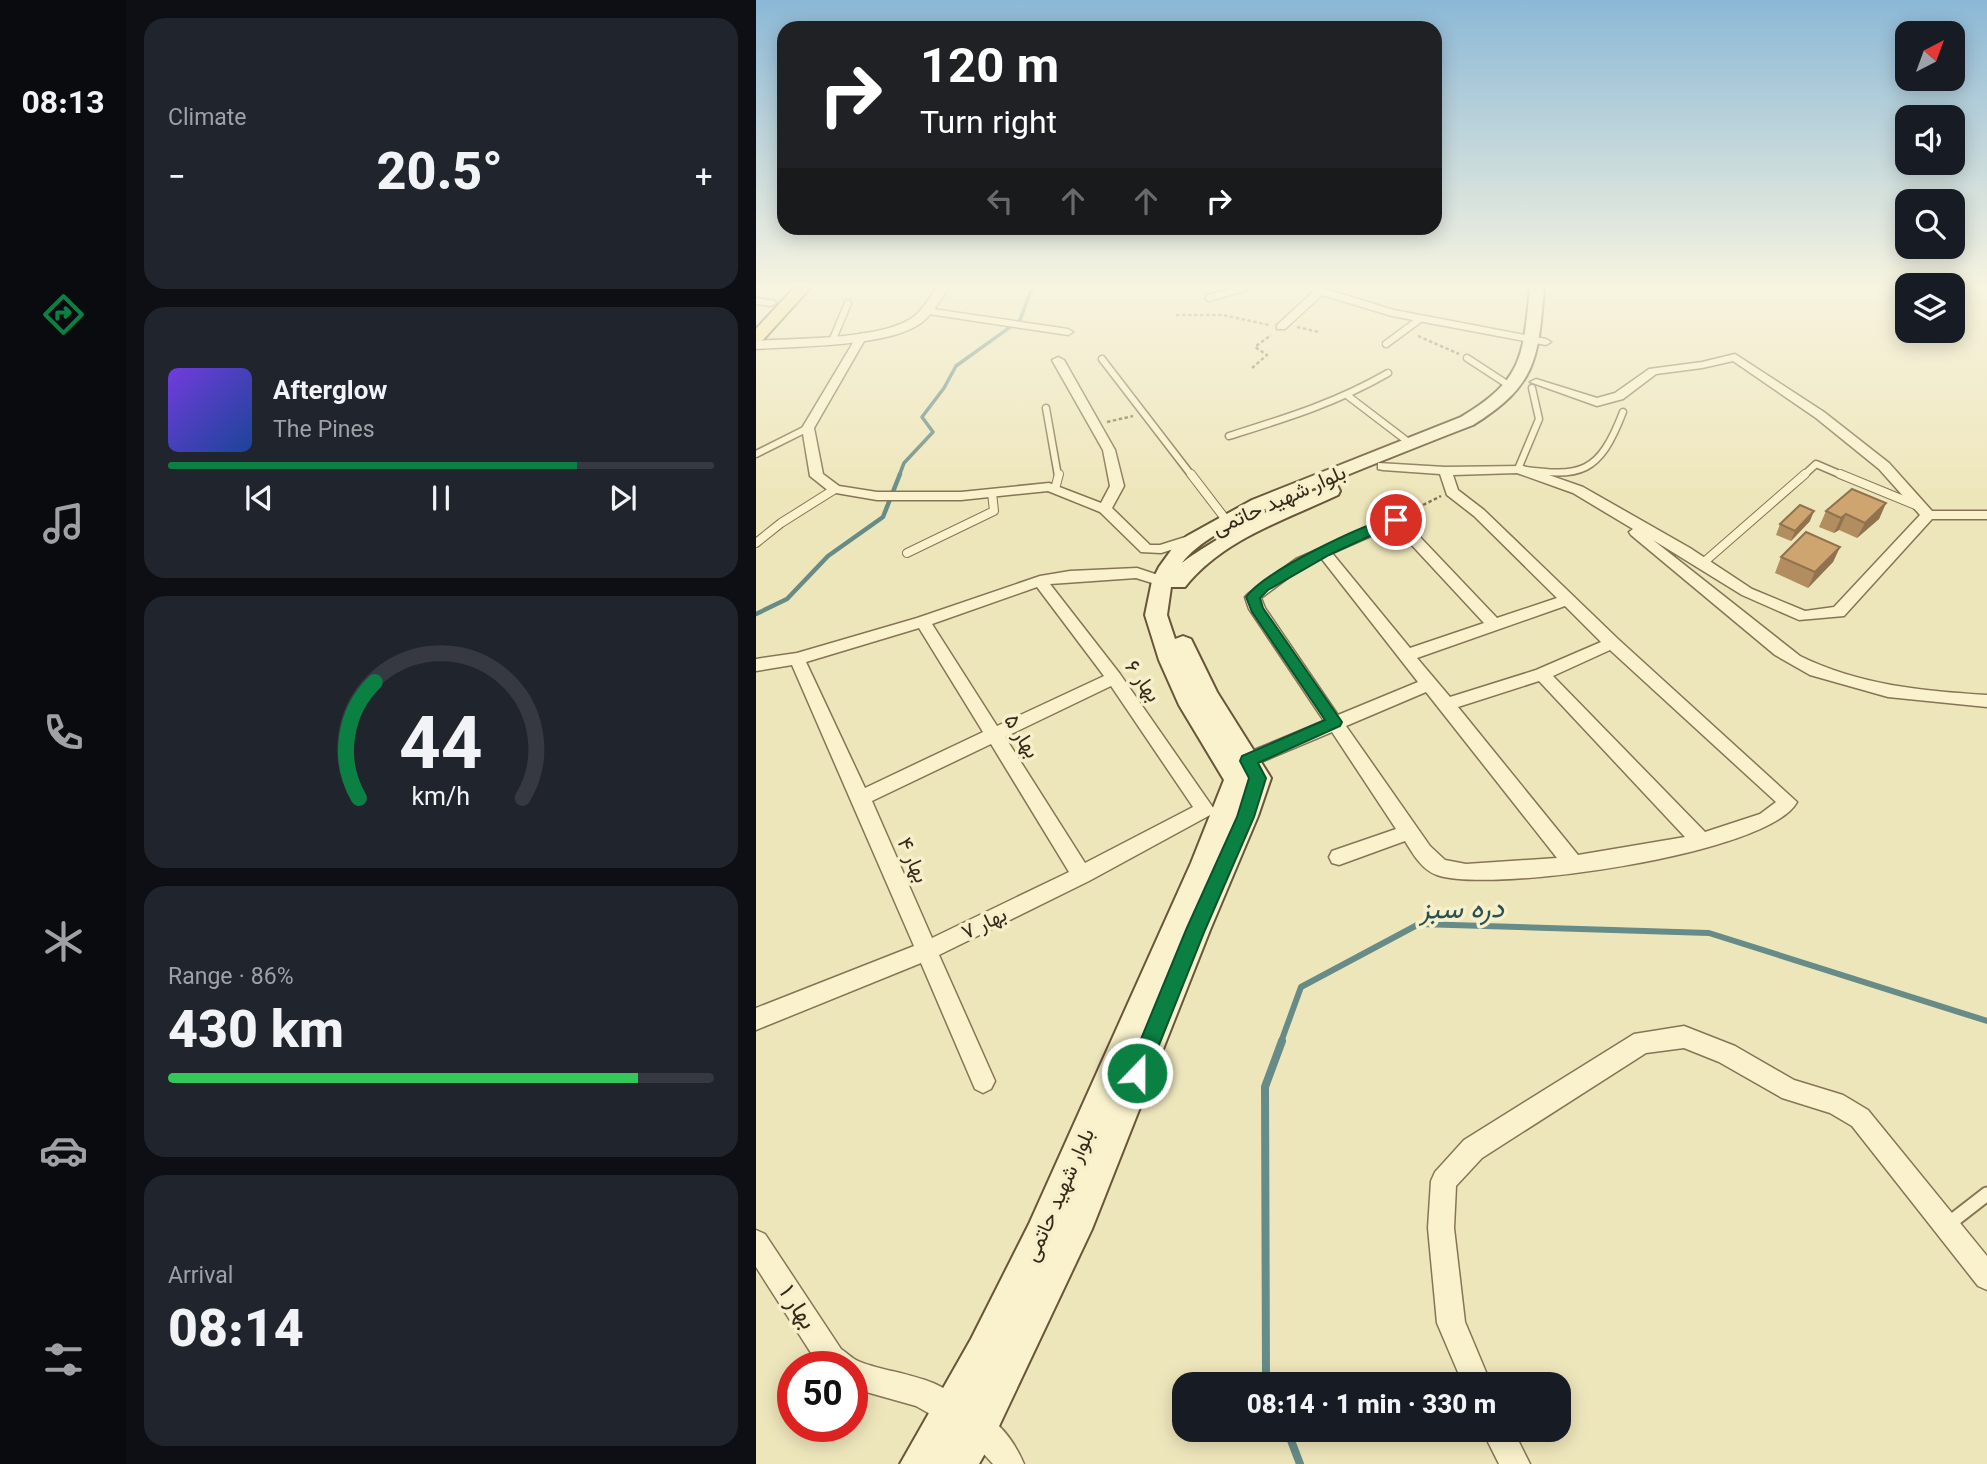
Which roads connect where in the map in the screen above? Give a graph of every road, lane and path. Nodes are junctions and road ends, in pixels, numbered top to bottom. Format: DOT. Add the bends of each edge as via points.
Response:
graph roads {
  1 [pos="850,356"];
  2 [pos="1265,356"];
  3 [pos="1463,356"];
  4 [pos="1532,356"];
  5 [pos="1537,356"];
  6 [pos="1467,358"];
  7 [pos="1102,359"];
  8 [pos="1058,360"];
  9 [pos="1252,368"];
  10 [pos="1388,373"];
  11 [pos="1534,385"];
  12 [pos="1513,388"];
  13 [pos="1348,396"];
  14 [pos="1046,408"];
  15 [pos="1623,412"];
  16 [pos="1142,414"];
  17 [pos="1096,425"];
  18 [pos="808,428"];
  19 [pos="1229,436"];
  20 [pos="1411,444"];
  21 [pos="756,454"];
  22 [pos="1379,462"];
  23 [pos="1518,469"];
  24 [pos="1446,471"];
  25 [pos="835,489"];
  26 [pos="1055,489"];
  27 [pos="1452,492"];
  28 [pos="992,493"];
  29 [pos="1105,509"];
  30 [pos="1924,511"];
  31 [pos="1618,515"];
  32 [pos="1987,515"];
  33 [pos="1396,520"];
  34 [pos="1214,528"];
  35 [pos="756,543"];
  36 [pos="1324,552"];
  37 [pos="907,553"];
  38 [pos="1703,563"];
  39 [pos="1040,581"];
  40 [pos="1162,581"];
  41 [pos="1568,599"];
  42 [pos="923,622"];
  43 [pos="1495,625"];
  44 [pos="1612,643"];
  45 [pos="1408,655"];
  46 [pos="797,659"];
  47 [pos="756,665"];
  48 [pos="1542,674"];
  49 [pos="1114,678"];
  50 [pos="1431,683"];
  51 [pos="1987,701"];
  52 [pos="1448,704"];
  53 [pos="1334,722"];
  54 [pos="995,734"];
  55 [pos="1248,761"];
  56 [pos="861,798"];
  57 [pos="1216,811"];
  58 [pos="1409,832"];
  59 [pos="1701,841"];
  60 [pos="1339,857"];
  61 [pos="1575,866"];
  62 [pos="1082,875"];
  63 [pos="928,950"];
  64 [pos="756,1019"];
  65 [pos="983,1081"];
  66 [pos="1987,1194"];
  67 [pos="1946,1226"];
  68 [pos="756,1243"];
  69 [pos="1987,1277"];
  70 [pos="826,1351"];
  71 [pos="1472,1372"];
  72 [pos="868,1378"];
  73 [pos="966,1420"];
  74 [pos="1503,1442"];
  75 [pos="921,1464"];
  76 [pos="956,1464"];
  77 [pos="1009,1464"];
  78 [pos="1515,1464"];
  1 -- 18 [label="street"];
  2 -- 9 [label="path"];
  3 -- 6 [label="path"];
  4 -- 12 [label="main road, بلوار شهید حاتمی"];
  5 -- 11 [label="main road, بلوار شهید حاتمی"];
  6 -- 12 [label="lane"];
  7 -- 16 [label="lane"];
  8 -- 17 [label="street"];
  10 -- 13 [label="lane"];
  11 -- 22 [label="main road, بلوار شهید حاتمی" via="1520,401 1483,425"];
  11 -- 23 [label="lane" via="1539,419"];
  11 -- 30 [label="street" via="1597,402 1619,396 1653,372 1735,357 1884,466"];
  12 -- 20 [label="main road, بلوار شهید حاتمی" via="1494,406"];
  13 -- 19 [label="lane"];
  13 -- 20 [label="lane"];
  14 -- 26 [label="lane" via="1059,472"];
  15 -- 23 [label="lane" via="1605,452 1579,471"];
  16 -- 17 [label="path"];
  16 -- 34 [label="lane"];
  17 -- 29 [label="street" via="1109,450 1117,486"];
  18 -- 21 [label="lane"];
  18 -- 25 [label="street" via="817,477"];
  20 -- 22 [label="main road, بلوار شهید حاتمی"];
  22 -- 24 [label="street"];
  22 -- 34 [label="main road, بلوار شهید حاتمی" via="1259,504"];
  22 -- 55 [label="main road, بلوار شهید حاتمی" via="1217,547 1195,561 1177,582 1172,613 1186,655"];
  23 -- 24 [label="street"];
  23 -- 31 [label="street" via="1578,490"];
  24 -- 27 [label="street"];
  25 -- 28 [label="street" via="877,496"];
  25 -- 35 [label="lane"];
  26 -- 28 [label="street"];
  26 -- 29 [label="street"];
  27 -- 33 [label="path"];
  27 -- 41 [label="street"];
  28 -- 37 [label="lane" via="994,511"];
  29 -- 34 [label="street" via="1146,549 1172,546"];
  30 -- 32 [label="street"];
  30 -- 38 [label="lane" via="1816,464"];
  30 -- 38 [label="street" via="1839,612 1804,616 1747,592"];
  31 -- 38 [label="street"];
  31 -- 51 [label="street" via="1665,559 1794,660 1875,688"];
  33 -- 36 [label="street"];
  33 -- 43 [label="street"];
  34 -- 40 [label="main road, بلوار شهید حاتمی" via="1179,552"];
  36 -- 45 [label="street"];
  36 -- 53 [label="street" via="1253,597 1256,609"];
  39 -- 40 [label="street" via="1137,573"];
  39 -- 42 [label="street"];
  39 -- 49 [label="street, بهار ۶"];
  40 -- 57 [label="main road, بلوار شهید حاتمی" via="1156,615 1170,660 1191,705 1237,780"];
  41 -- 43 [label="street"];
  41 -- 44 [label="street"];
  42 -- 46 [label="street"];
  42 -- 54 [label="street, بهار ۵"];
  43 -- 45 [label="street"];
  44 -- 48 [label="street"];
  44 -- 59 [label="street" via="1788,802 1766,820"];
  45 -- 50 [label="street"];
  46 -- 47 [label="street"];
  46 -- 56 [label="street, بهار ۴"];
  48 -- 52 [label="street"];
  48 -- 59 [label="street"];
  49 -- 54 [label="street"];
  49 -- 57 [label="street, بهار ۶"];
  50 -- 52 [label="street"];
  50 -- 53 [label="street"];
  52 -- 61 [label="street"];
  53 -- 55 [label="street"];
  53 -- 58 [label="street"];
  54 -- 56 [label="street"];
  54 -- 62 [label="street, بهار ۵"];
  55 -- 73 [label="main road, بلوار شهید حاتمی" via="1258,778 1245,817 1079,1216"];
  56 -- 63 [label="street, بهار ۴"];
  57 -- 62 [label="street, بهار ۷"];
  57 -- 73 [label="main road, بلوار شهید حاتمی" via="1175,925"];
  58 -- 60 [label="street"];
  58 -- 61 [label="street" via="1440,868 1478,871"];
  59 -- 61 [label="street"];
  62 -- 63 [label="street, بهار ۷"];
  63 -- 64 [label="street, بهار ۷"];
  63 -- 65 [label="street, بهار ۴"];
  66 -- 67 [label="lane"];
  67 -- 69 [label="street"];
  67 -- 71 [label="street" via="1860,1118 1835,1102 1790,1090 1727,1054 1684,1037 1642,1042 1473,1149 1444,1181 1441,1228 1451,1323"];
  68 -- 70 [label="street, بهار ۱"];
  72 -- 73 [label="street" via="922,1393"];
  73 -- 75 [label="main road, بلوار شهید حاتمی"];
  73 -- 76 [label="main road, بلوار شهید حاتمی"];
  73 -- 77 [label="street"];
  74 -- 78 [label="street"];
}
